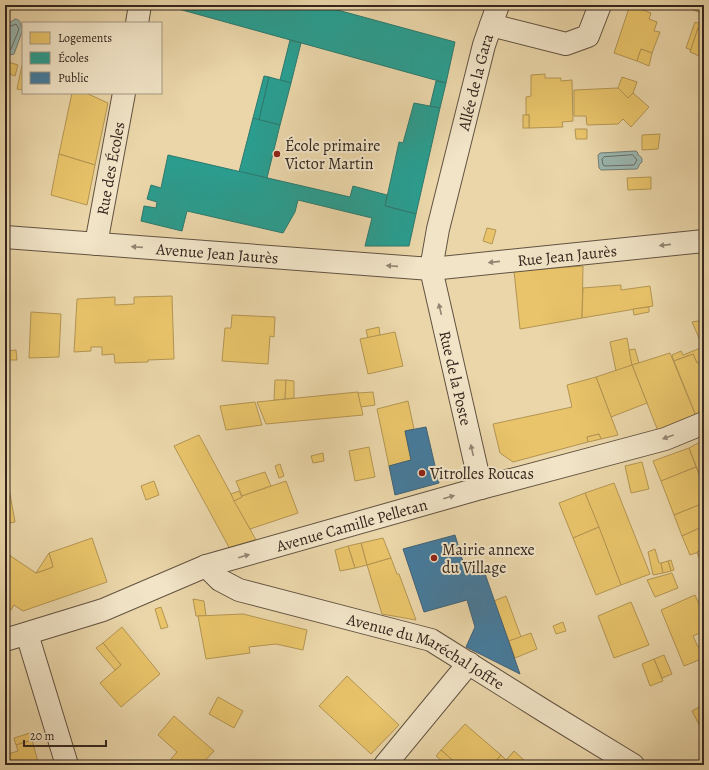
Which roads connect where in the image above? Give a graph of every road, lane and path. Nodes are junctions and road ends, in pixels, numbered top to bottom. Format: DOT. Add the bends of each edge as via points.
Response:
graph roads {
  1 [pos="140,5"];
  2 [pos="600,5"];
  3 [pos="495,15"];
  4 [pos="137,22"];
  5 [pos="124,94"];
  6 [pos="5,237"];
  7 [pos="704,241"];
  8 [pos="96,244"];
  9 [pos="431,269"];
  10 [pos="704,423"];
  11 [pos="481,488"];
  12 [pos="206,566"];
  13 [pos="27,634"];
  14 [pos="5,640"];
  15 [pos="469,664"];
  16 [pos="68,765"];
  17 [pos="385,765"];
  18 [pos="634,765"];
  1 -- 4 [label="street"];
  2 -- 3 [label="street, Allée de la Gara" via="588,36 566,44"];
  3 -- 9 [label="street, Allée de la Gara" via="482,52 438,228"];
  5 -- 8 [label="street, Rue des Écoles"];
  6 -- 8 [label="street, Avenue Jean Jaurès"];
  7 -- 9 [label="street, Rue Jean Jaurès, one-way"];
  9 -- 8 [label="street, Avenue Jean Jaurès, one-way"];
  11 -- 9 [label="street, Rue de la Poste, one-way"];
  10 -- 11 [label="street, Avenue Camille Pelletan, one-way" via="665,439"];
  12 -- 11 [label="street, Avenue Camille Pelletan, one-way"];
  12 -- 13 [label="street, Avenue Camille Pelletan" via="103,610"];
  12 -- 15 [label="street, Avenue du Maréchal Joffre" via="220,580 239,590 431,640"];
  13 -- 14 [label="street, Avenue Camille Pelletan"];
  13 -- 16 [label="street"];
  15 -- 17 [label="street"];
  15 -- 18 [label="street, Avenue du Maréchal Joffre"];
}
